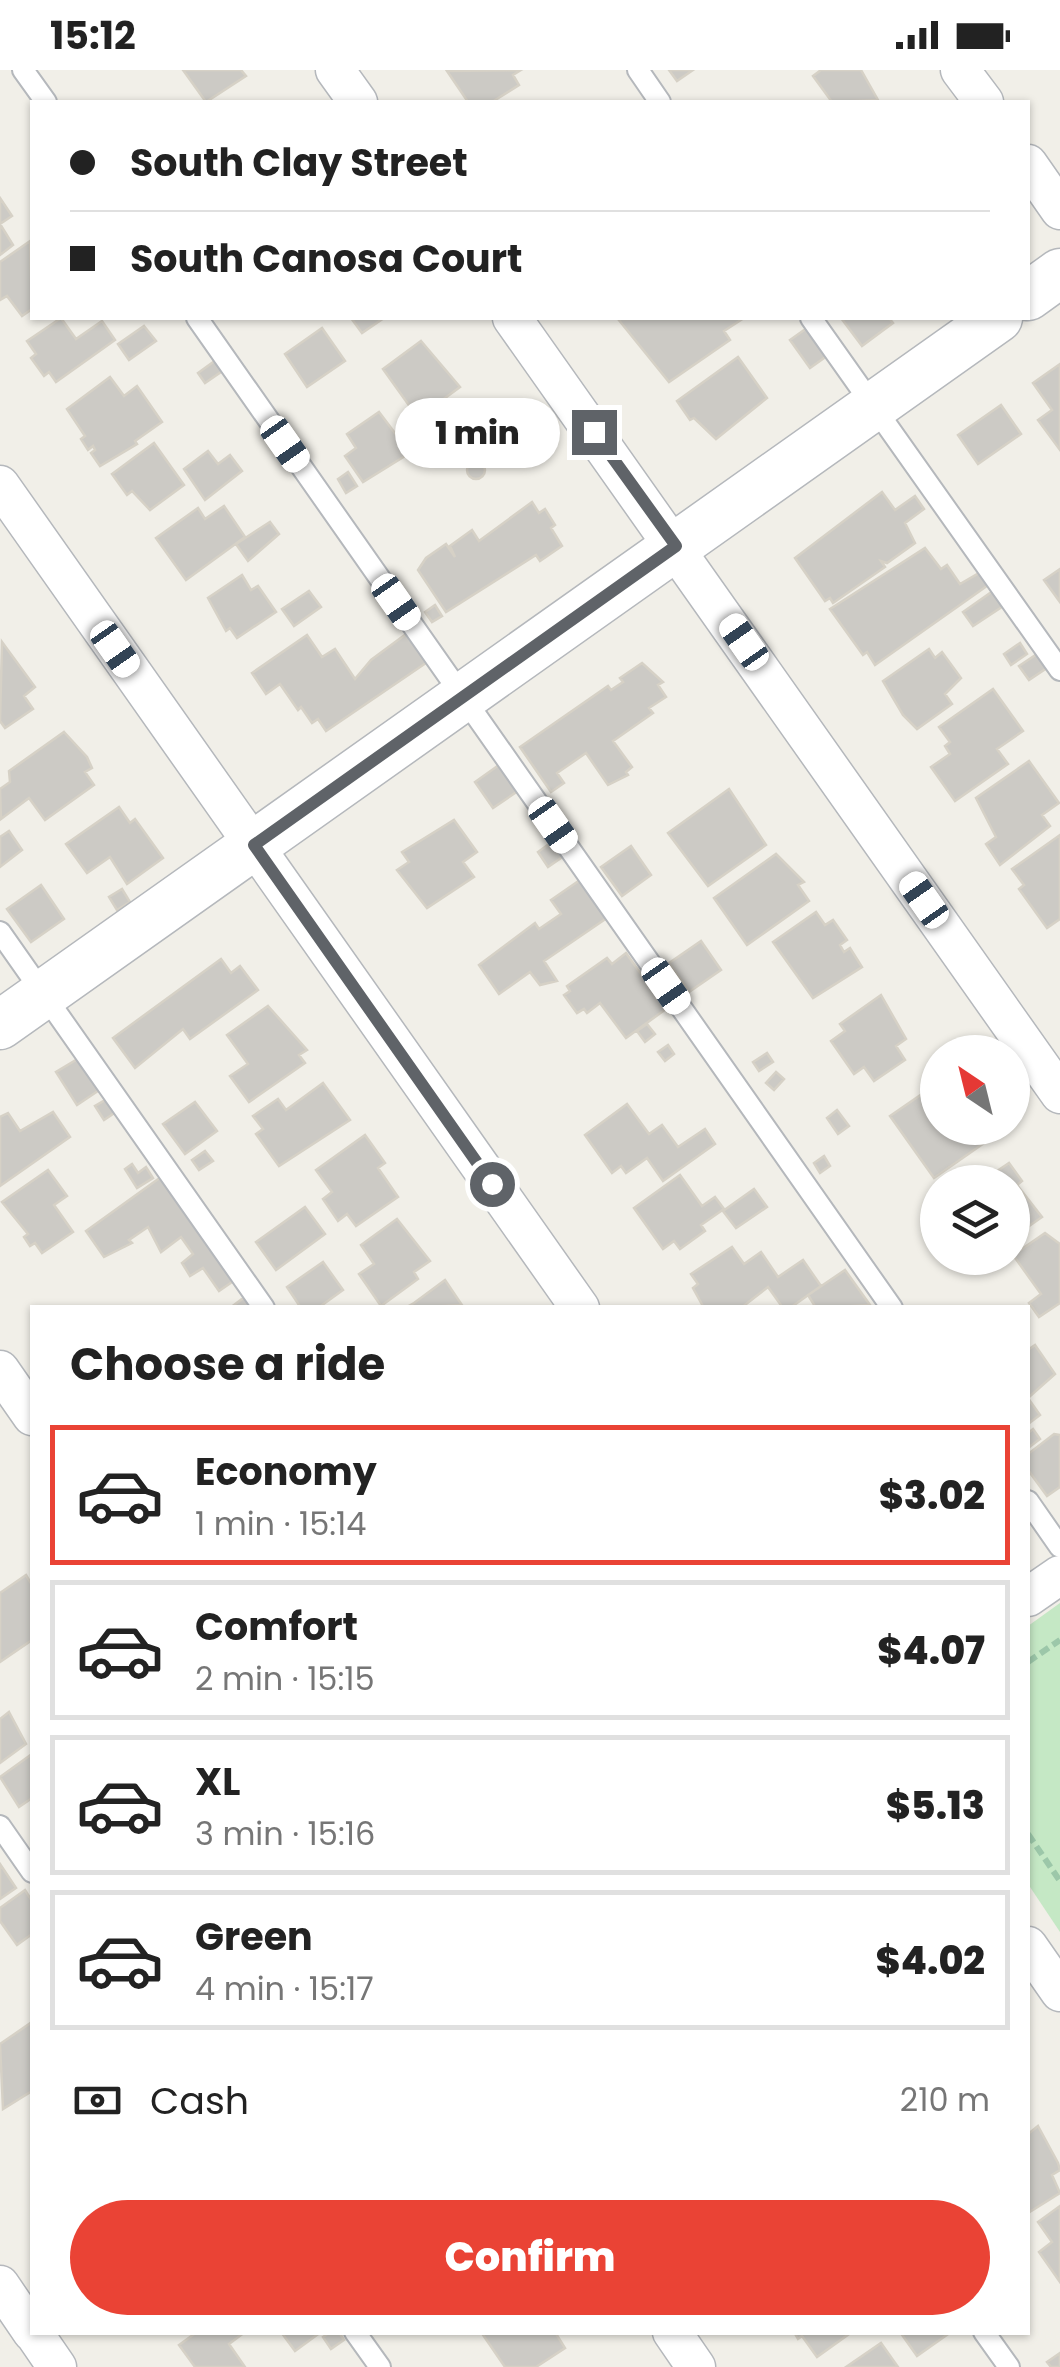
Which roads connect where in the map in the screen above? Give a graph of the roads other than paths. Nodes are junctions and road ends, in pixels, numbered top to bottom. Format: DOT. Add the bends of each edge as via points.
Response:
graph roads {
  1 [pos="23,70"];
  2 [pos="335,70"];
  3 [pos="638,70"];
  4 [pos="960,70"];
  5 [pos="45,100"];
  6 [pos="357,100"];
  7 [pos="659,100"];
  8 [pos="982,100"];
  9 [pos="1030,167"];
  10 [pos="1060,210"];
  11 [pos="1060,273"];
  12 [pos="1030,295"];
  13 [pos="197,320"];
  14 [pos="513,320"];
  15 [pos="812,320"];
  16 [pos="995,320"];
  17 [pos="873,406"];
  18 [pos="0,486"];
  19 [pos="676,546"];
  20 [pos="1060,670"];
  21 [pos="462,696"];
  22 [pos="254,845"];
  23 [pos="0,932"];
  24 [pos="44,994"];
  25 [pos="0,1024"];
  26 [pos="1060,1094"];
  27 [pos="262,1305"];
  28 [pos="578,1305"];
  29 [pos="890,1305"];
  30 [pos="0,1370"];
  31 [pos="30,1413"];
  32 [pos="1030,1504"];
  33 [pos="1060,1548"];
  34 [pos="1060,1575"];
  35 [pos="1030,1596"];
  36 [pos="0,1826"];
  37 [pos="30,1869"];
  38 [pos="1030,1949"];
  39 [pos="1060,1992"];
  40 [pos="35,2335"];
  41 [pos="358,2335"];
  42 [pos="674,2335"];
  43 [pos="986,2335"];
  44 [pos="57,2367"];
  45 [pos="380,2367"];
  46 [pos="696,2367"];
  47 [pos="1008,2367"];
  1 -- 5 [label="lane"];
  2 -- 6 [label="street"];
  3 -- 7 [label="lane"];
  4 -- 8 [label="street"];
  9 -- 10 [label="street"];
  11 -- 12 [label="street"];
  13 -- 21 [label="lane"];
  14 -- 19 [label="street"];
  15 -- 17 [label="lane"];
  16 -- 17 [label="street"];
  17 -- 19 [label="street"];
  17 -- 20 [label="lane"];
  18 -- 22 [label="street"];
  19 -- 21 [label="street"];
  19 -- 26 [label="street"];
  21 -- 22 [label="street"];
  21 -- 29 [label="lane"];
  22 -- 24 [label="street"];
  22 -- 28 [label="street"];
  23 -- 24 [label="lane"];
  24 -- 25 [label="street"];
  24 -- 27 [label="lane"];
  30 -- 31 [label="street"];
  32 -- 33 [label="lane"];
  34 -- 35 [label="street"];
  36 -- 37 [label="lane"];
  38 -- 39 [label="street"];
  40 -- 44 [label="street"];
  41 -- 45 [label="lane"];
  42 -- 46 [label="street"];
  43 -- 47 [label="lane"];
}
